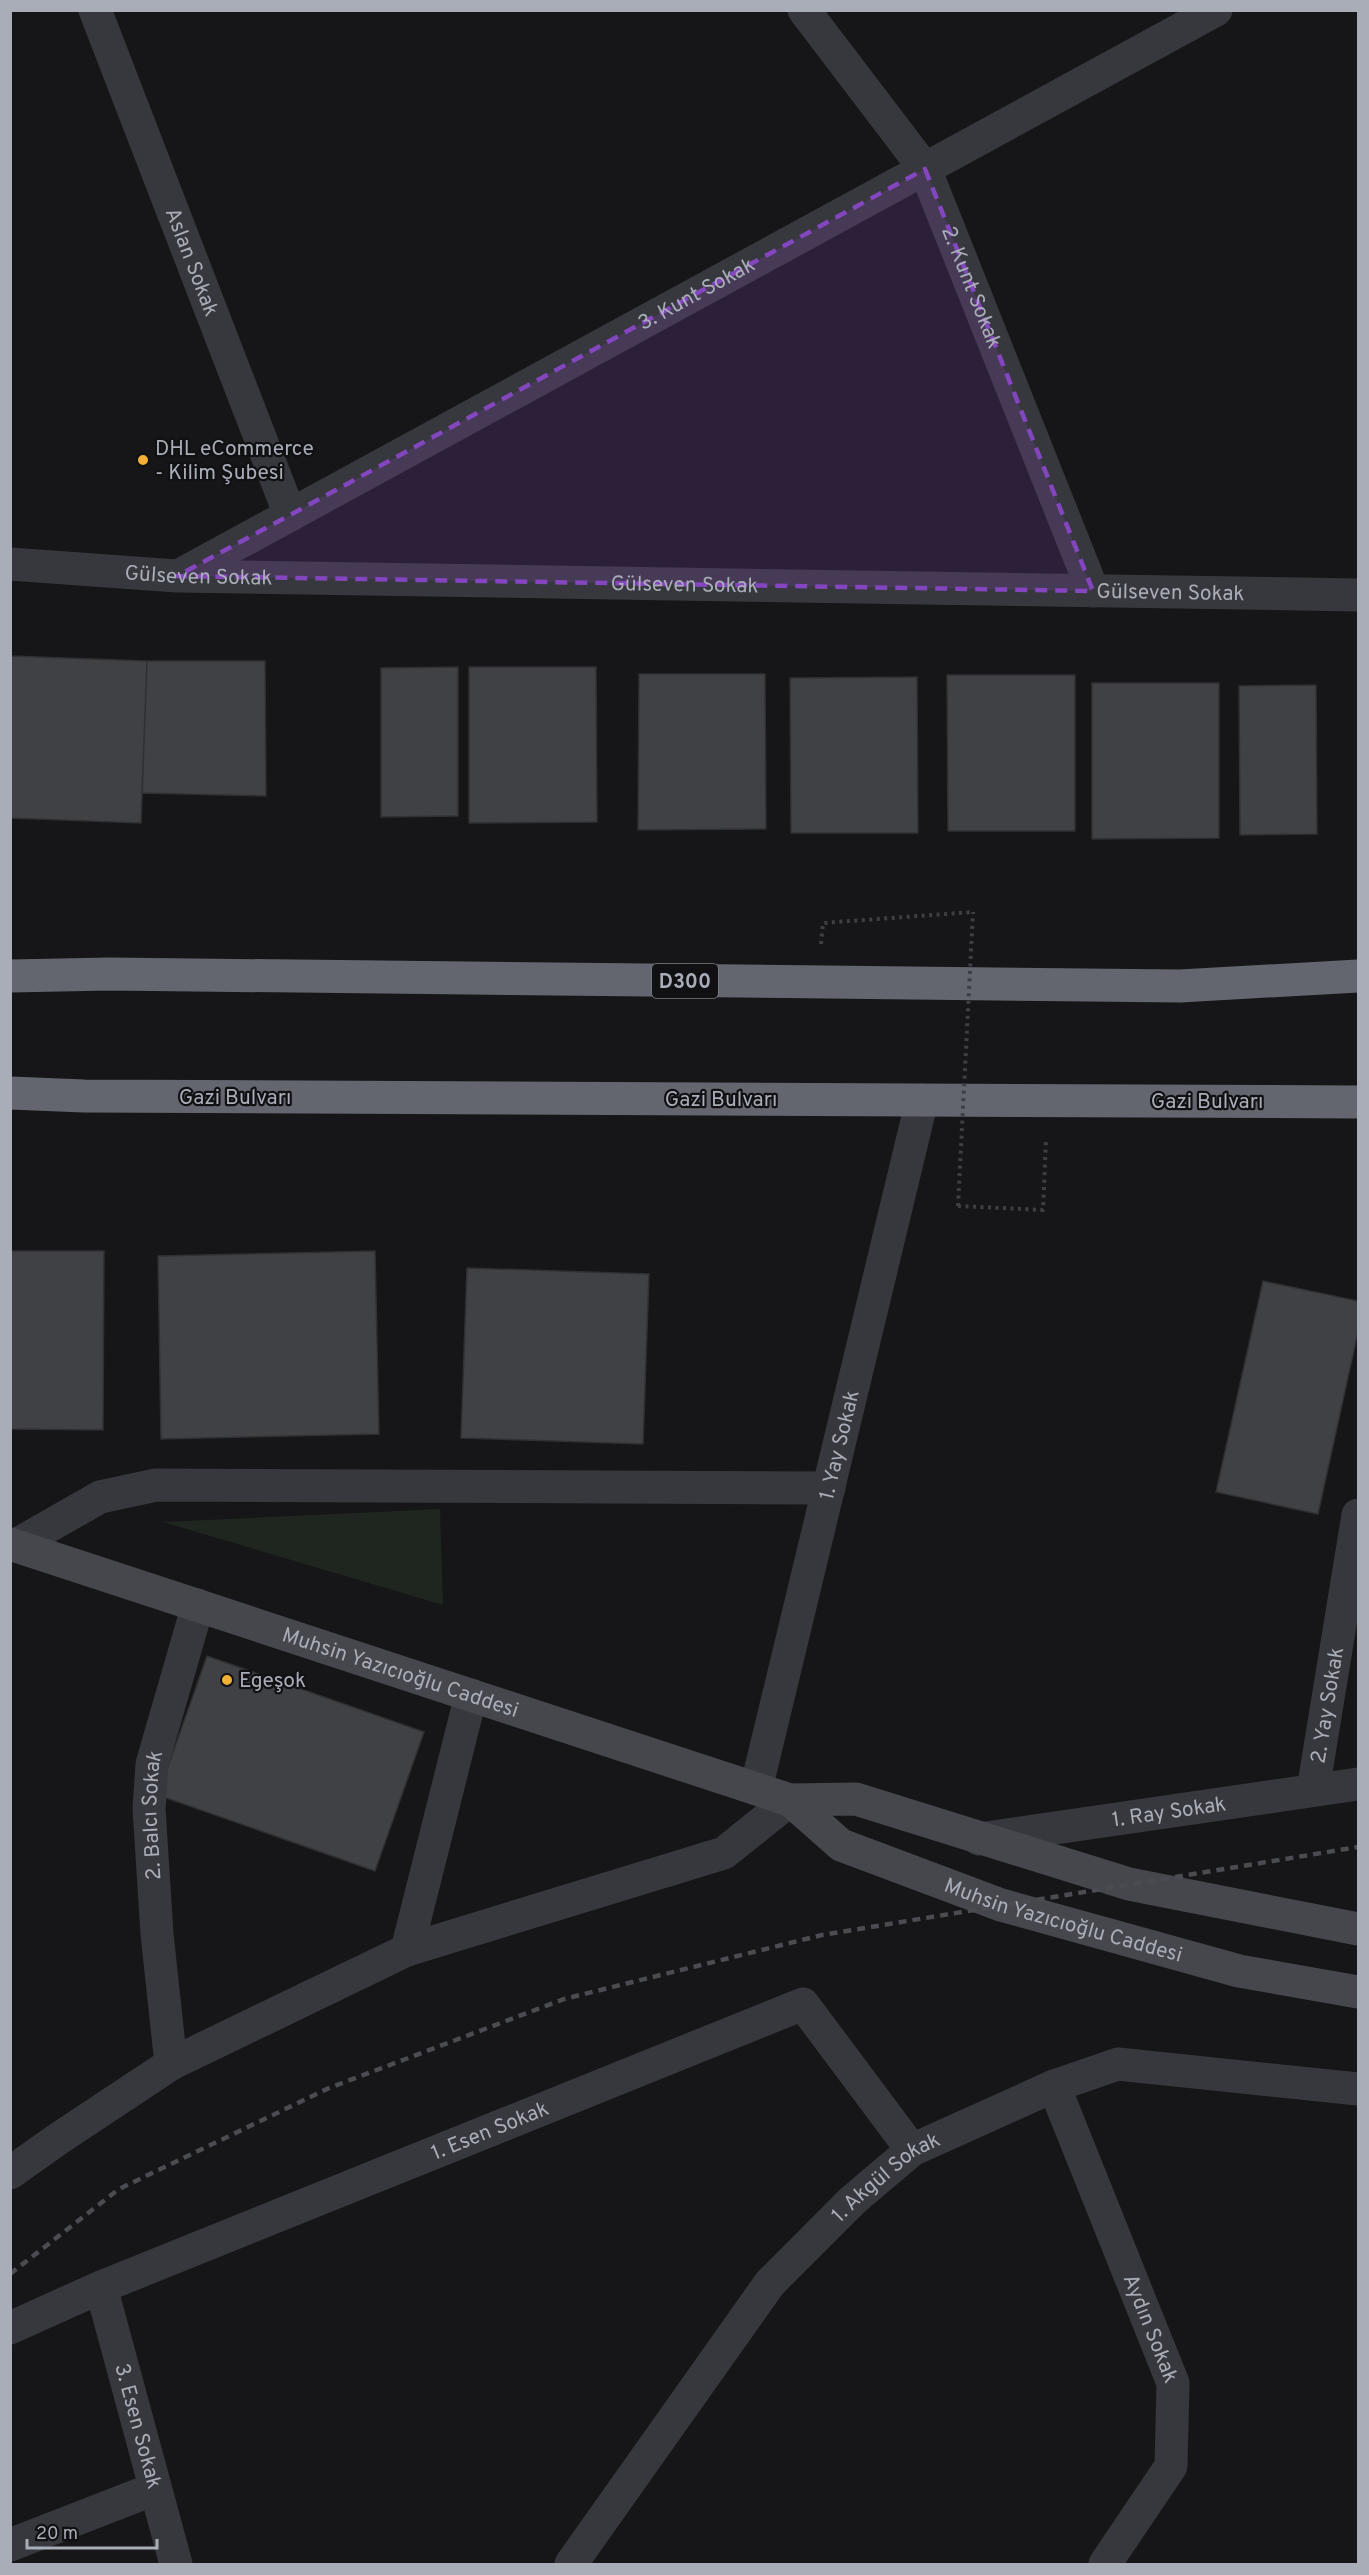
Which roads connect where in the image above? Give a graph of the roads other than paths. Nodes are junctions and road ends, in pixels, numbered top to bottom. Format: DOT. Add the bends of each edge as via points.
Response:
graph roads {
  1 [pos="95,10"];
  2 [pos="804,10"];
  3 [pos="1216,10"];
  4 [pos="925,169"];
  5 [pos="290,514"];
  6 [pos="10,564"];
  7 [pos="177,576"];
  8 [pos="1093,591"];
  9 [pos="1359,595"];
  10 [pos="10,960"];
  11 [pos="110,974"];
  12 [pos="10,976"];
  13 [pos="1359,976"];
  14 [pos="10,1093"];
  15 [pos="84,1096"];
  16 [pos="922,1100"];
  17 [pos="1359,1102"];
  18 [pos="10,1105"];
  19 [pos="829,1488"];
  20 [pos="1359,1515"];
  21 [pos="13,1545"];
  22 [pos="198,1605"];
  23 [pos="471,1695"];
  24 [pos="1359,1784"];
  25 [pos="756,1789"];
  26 [pos="1313,1790"];
  27 [pos="789,1800"];
  28 [pos="979,1839"];
  29 [pos="1359,1929"];
  30 [pos="407,1950"];
  31 [pos="1359,1992"];
  32 [pos="171,2064"];
  33 [pos="1054,2086"];
  34 [pos="1359,2089"];
  35 [pos="912,2150"];
  36 [pos="10,2173"];
  37 [pos="101,2287"];
  38 [pos="10,2328"];
  39 [pos="154,2489"];
  40 [pos="10,2545"];
  41 [pos="176,2565"];
  42 [pos="571,2565"];
  43 [pos="1105,2565"];
  1 -- 5 [label="street, Aslan Sokak"];
  2 -- 4 [label="street, 2. Kunt Sokak"];
  3 -- 4 [label="street, 3. Kunt Sokak"];
  4 -- 5 [label="street, 3. Kunt Sokak"];
  4 -- 8 [label="street, 2. Kunt Sokak"];
  5 -- 7 [label="street, 3. Kunt Sokak"];
  6 -- 7 [label="street, Gülseven Sokak"];
  7 -- 8 [label="street, Gülseven Sokak"];
  8 -- 9 [label="street, Gülseven Sokak"];
  10 -- 11 [label="highway"];
  11 -- 12 [label="highway, D300"];
  11 -- 13 [label="highway, D300" via="1180,986"];
  14 -- 15 [label="highway, Gazi Bulvarı"];
  15 -- 16 [label="highway, Gazi Bulvarı"];
  15 -- 18 [label="highway, Gazi Bulvarı"];
  16 -- 17 [label="highway, Gazi Bulvarı"];
  16 -- 19 [label="street, 1. Yay Sokak"];
  19 -- 21 [label="street" via="156,1485 100,1497"];
  19 -- 25 [label="street, 1. Yay Sokak"];
  20 -- 26 [label="street, 2. Yay Sokak"];
  21 -- 22 [label="street, Muhsin Yazıcıoğlu Caddesi"];
  22 -- 23 [label="street, Muhsin Yazıcıoğlu Caddesi"];
  22 -- 32 [label="street, 2. Balcı Sokak" via="152,1764 148,1808"];
  23 -- 25 [label="street, Muhsin Yazıcıoğlu Caddesi"];
  23 -- 30 [label="street"];
  24 -- 26 [label="street, 1. Ray Sokak"];
  25 -- 27 [label="street, Muhsin Yazıcıoğlu Caddesi"];
  26 -- 28 [label="street, 1. Ray Sokak"];
  27 -- 28 [label="street, Muhsin Yazıcıoğlu Caddesi" via="856,1799"];
  27 -- 30 [label="street" via="724,1853"];
  27 -- 31 [label="street, Muhsin Yazıcıoğlu Caddesi" via="841,1845 1001,1905 1239,1971"];
  28 -- 29 [label="street, Muhsin Yazıcıoğlu Caddesi" via="1130,1884"];
  30 -- 32 [label="street"];
  32 -- 36 [label="street"];
  33 -- 34 [label="street, 1. Akgül Sokak" via="1119,2064"];
  33 -- 35 [label="street, 1. Akgül Sokak"];
  33 -- 43 [label="street, Aydın Sokak" via="1173,2383 1171,2466"];
  35 -- 37 [label="street, 1. Esen Sokak" via="803,2004"];
  35 -- 42 [label="street, 1. Akgül Sokak" via="854,2200 770,2283"];
  37 -- 38 [label="street, 1. Esen Sokak"];
  37 -- 39 [label="street, 3. Esen Sokak"];
  39 -- 40 [label="street"];
  39 -- 41 [label="street, 3. Esen Sokak"];
}
